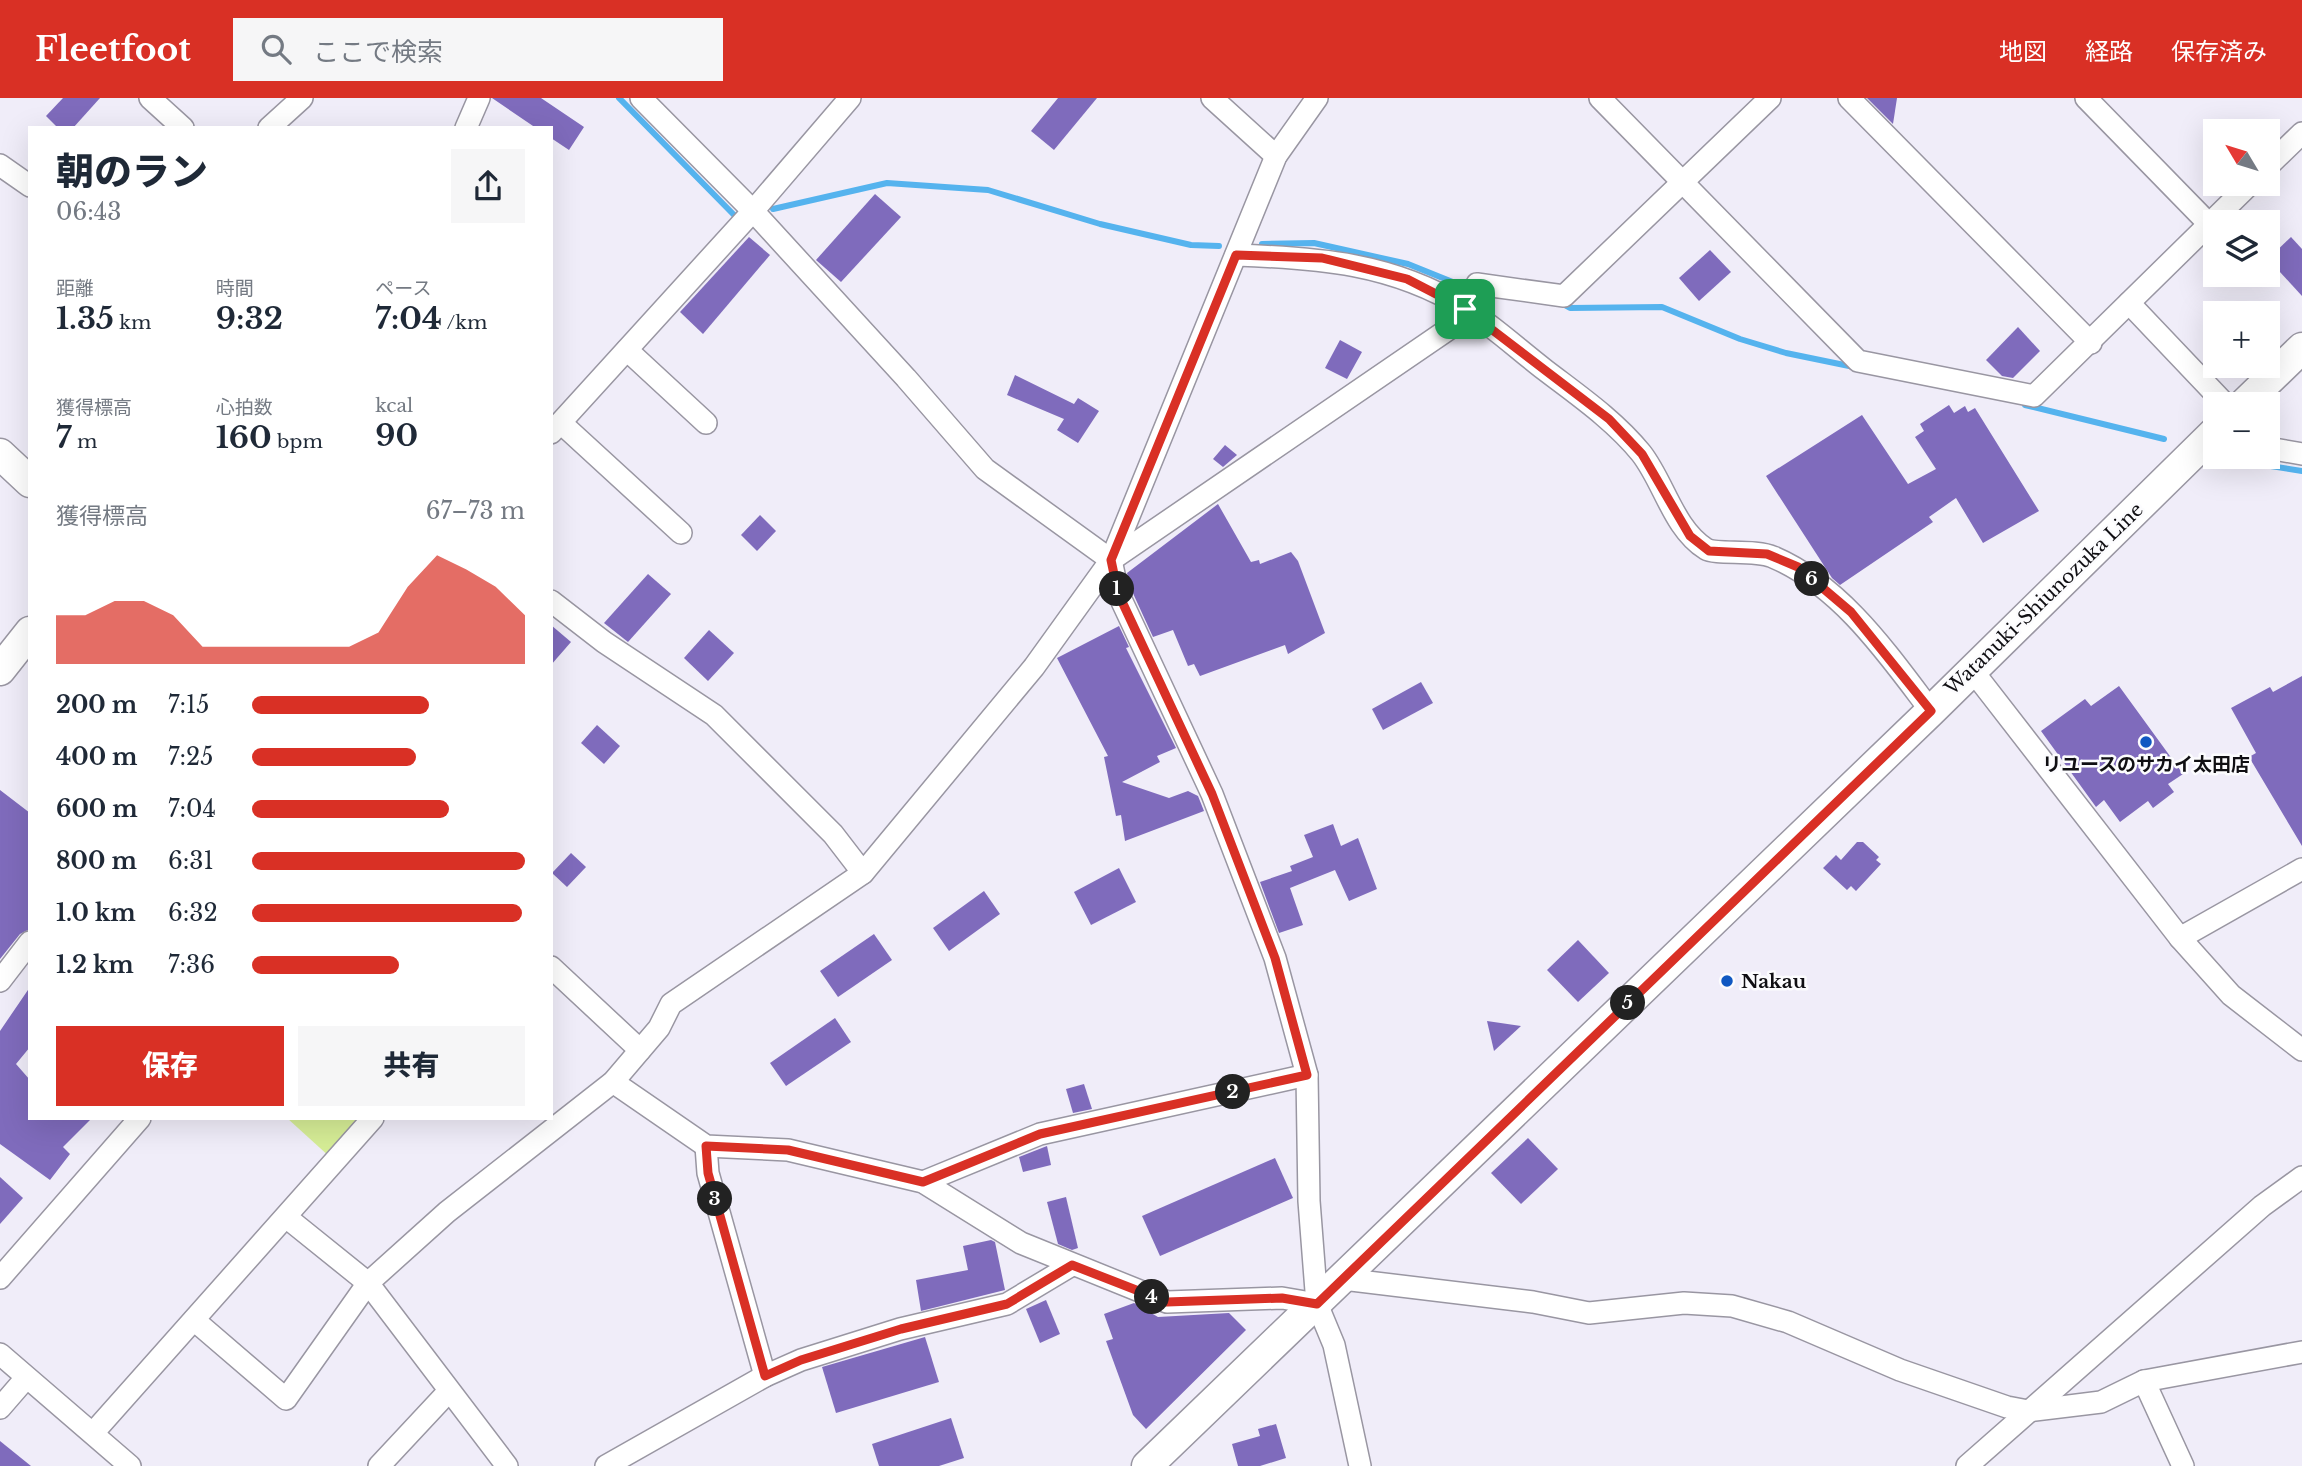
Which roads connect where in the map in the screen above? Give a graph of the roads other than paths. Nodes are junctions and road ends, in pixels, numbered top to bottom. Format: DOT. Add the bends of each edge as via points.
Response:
graph roads {
  1 [pos="150,98"];
  2 [pos="302,98"];
  3 [pos="479,98"];
  4 [pos="640,98"];
  5 [pos="850,98"];
  6 [pos="1212,98"];
  7 [pos="1317,98"];
  8 [pos="1600,98"];
  9 [pos="1770,98"];
  10 [pos="1849,98"];
  11 [pos="2086,98"];
  12 [pos="181,126"];
  13 [pos="272,126"];
  14 [pos="467,126"];
  15 [pos="2302,133"];
  16 [pos="2280,154"];
  17 [pos="1276,156"];
  18 [pos="0,164"];
  19 [pos="1683,182"];
  20 [pos="28,185"];
  21 [pos="2238,196"];
  22 [pos="2223,210"];
  23 [pos="752,211"];
  24 [pos="2203,218"];
  25 [pos="2203,230"];
  26 [pos="1236,255"];
  27 [pos="2129,303"];
  28 [pos="1465,309"];
  29 [pos="2091,343"];
  30 [pos="2302,348"];
  31 [pos="627,350"];
  32 [pos="2214,392"];
  33 [pos="2256,392"];
  34 [pos="706,423"];
  35 [pos="556,428"];
  36 [pos="2203,444"];
  37 [pos="2280,450"];
  38 [pos="0,454"];
  39 [pos="2302,454"];
  40 [pos="28,480"];
  41 [pos="681,533"];
  42 [pos="1111,560"];
  43 [pos="553,603"];
  44 [pos="28,635"];
  45 [pos="0,670"];
  46 [pos="1972,670"];
  47 [pos="1931,711"];
  48 [pos="2302,869"];
  49 [pos="863,873"];
  50 [pos="2180,938"];
  51 [pos="28,946"];
  52 [pos="553,969"];
  53 [pos="0,981"];
  54 [pos="640,1050"];
  55 [pos="2302,1050"];
  56 [pos="1307,1075"];
  57 [pos="613,1082"];
  58 [pos="138,1120"];
  59 [pos="371,1120"];
  60 [pos="706,1146"];
  61 [pos="2302,1177"];
  62 [pos="923,1182"];
  63 [pos="286,1217"];
  64 [pos="1072,1265"];
  65 [pos="0,1278"];
  66 [pos="1343,1279"];
  67 [pos="368,1283"];
  68 [pos="1317,1304"];
  69 [pos="194,1320"];
  70 [pos="2302,1352"];
  71 [pos="0,1354"];
  72 [pos="765,1376"];
  73 [pos="26,1378"];
  74 [pos="2144,1381"];
  75 [pos="449,1391"];
  76 [pos="0,1408"];
  77 [pos="2028,1411"];
  78 [pos="93,1433"];
  79 [pos="130,1466"];
  80 [pos="379,1466"];
  81 [pos="507,1466"];
  82 [pos="606,1466"];
  83 [pos="1147,1466"];
  84 [pos="1360,1466"];
  85 [pos="1967,1466"];
  86 [pos="2183,1466"];
  1 -- 12 [label="street"];
  2 -- 13 [label="street"];
  3 -- 14 [label="street"];
  4 -- 23 [label="street"];
  5 -- 23 [label="street"];
  6 -- 17 [label="street"];
  7 -- 17 [label="street"];
  8 -- 19 [label="street"];
  9 -- 19 [label="street"];
  10 -- 29 [label="street"];
  11 -- 24 [label="street"];
  15 -- 16 [label="street"];
  17 -- 26 [label="street"];
  18 -- 20 [label="street"];
  19 -- 28 [label="street" via="1564,296 1477,284"];
  19 -- 29 [label="street" via="1858,361 2034,396"];
  21 -- 22 [label="street"];
  23 -- 31 [label="street"];
  23 -- 42 [label="street" via="985,469"];
  25 -- 27 [label="street"];
  26 -- 28 [label="street" via="1322,258 1407,279"];
  26 -- 42 [label="street"];
  27 -- 29 [label="street"];
  27 -- 32 [label="street"];
  28 -- 42 [label="street" via="1456,324"];
  28 -- 47 [label="street" via="1609,419 1642,454 1690,536 1709,551 1767,554 1798,567 1851,612"];
  30 -- 33 [label="main road"];
  31 -- 34 [label="street"];
  31 -- 35 [label="street"];
  35 -- 41 [label="street"];
  36 -- 46 [label="main road, Watanuki-Shiunozuka Line"];
  37 -- 39 [label="street"];
  38 -- 40 [label="main road"];
  42 -- 49 [label="street" via="1034,667"];
  42 -- 56 [label="street" via="1118,593 1212,794 1275,958"];
  43 -- 49 [label="street" via="714,715 834,834"];
  44 -- 45 [label="main road"];
  46 -- 47 [label="main road, Watanuki-Shiunozuka Line"];
  46 -- 50 [label="street"];
  47 -- 66 [label="main road, Watanuki-Shiunozuka Line"];
  48 -- 50 [label="street"];
  49 -- 54 [label="street" via="671,1004"];
  50 -- 55 [label="street" via="2231,995"];
  51 -- 53 [label="street"];
  52 -- 54 [label="street"];
  54 -- 57 [label="street"];
  56 -- 62 [label="street" via="1040,1134"];
  56 -- 68 [label="street"];
  57 -- 60 [label="street"];
  57 -- 67 [label="street" via="447,1212"];
  58 -- 65 [label="street"];
  59 -- 63 [label="street"];
  60 -- 62 [label="street" via="788,1150"];
  60 -- 72 [label="street" via="708,1173"];
  61 -- 77 [label="street" via="2242,1223"];
  62 -- 64 [label="street" via="1021,1243"];
  63 -- 67 [label="street"];
  63 -- 69 [label="street"];
  64 -- 68 [label="street" via="1167,1302 1282,1298"];
  64 -- 72 [label="street" via="1007,1304 901,1329"];
  66 -- 68 [label="main road, Watanuki-Shiunozuka Line"];
  66 -- 77 [label="street" via="1589,1312 1684,1303 1732,1306 1788,1322 1900,1370 2007,1408"];
  67 -- 69 [label="street" via="286,1399"];
  67 -- 75 [label="street"];
  68 -- 83 [label="main road, Watanuki-Shiunozuka Line"];
  68 -- 84 [label="street" via="1334,1345"];
  69 -- 78 [label="street"];
  70 -- 74 [label="street"];
  71 -- 73 [label="street"];
  72 -- 82 [label="street"];
  73 -- 76 [label="street"];
  73 -- 78 [label="street"];
  74 -- 77 [label="street" via="2101,1402"];
  74 -- 86 [label="street"];
  75 -- 80 [label="street"];
  75 -- 81 [label="street"];
  77 -- 85 [label="street"];
  78 -- 79 [label="street"];
}
